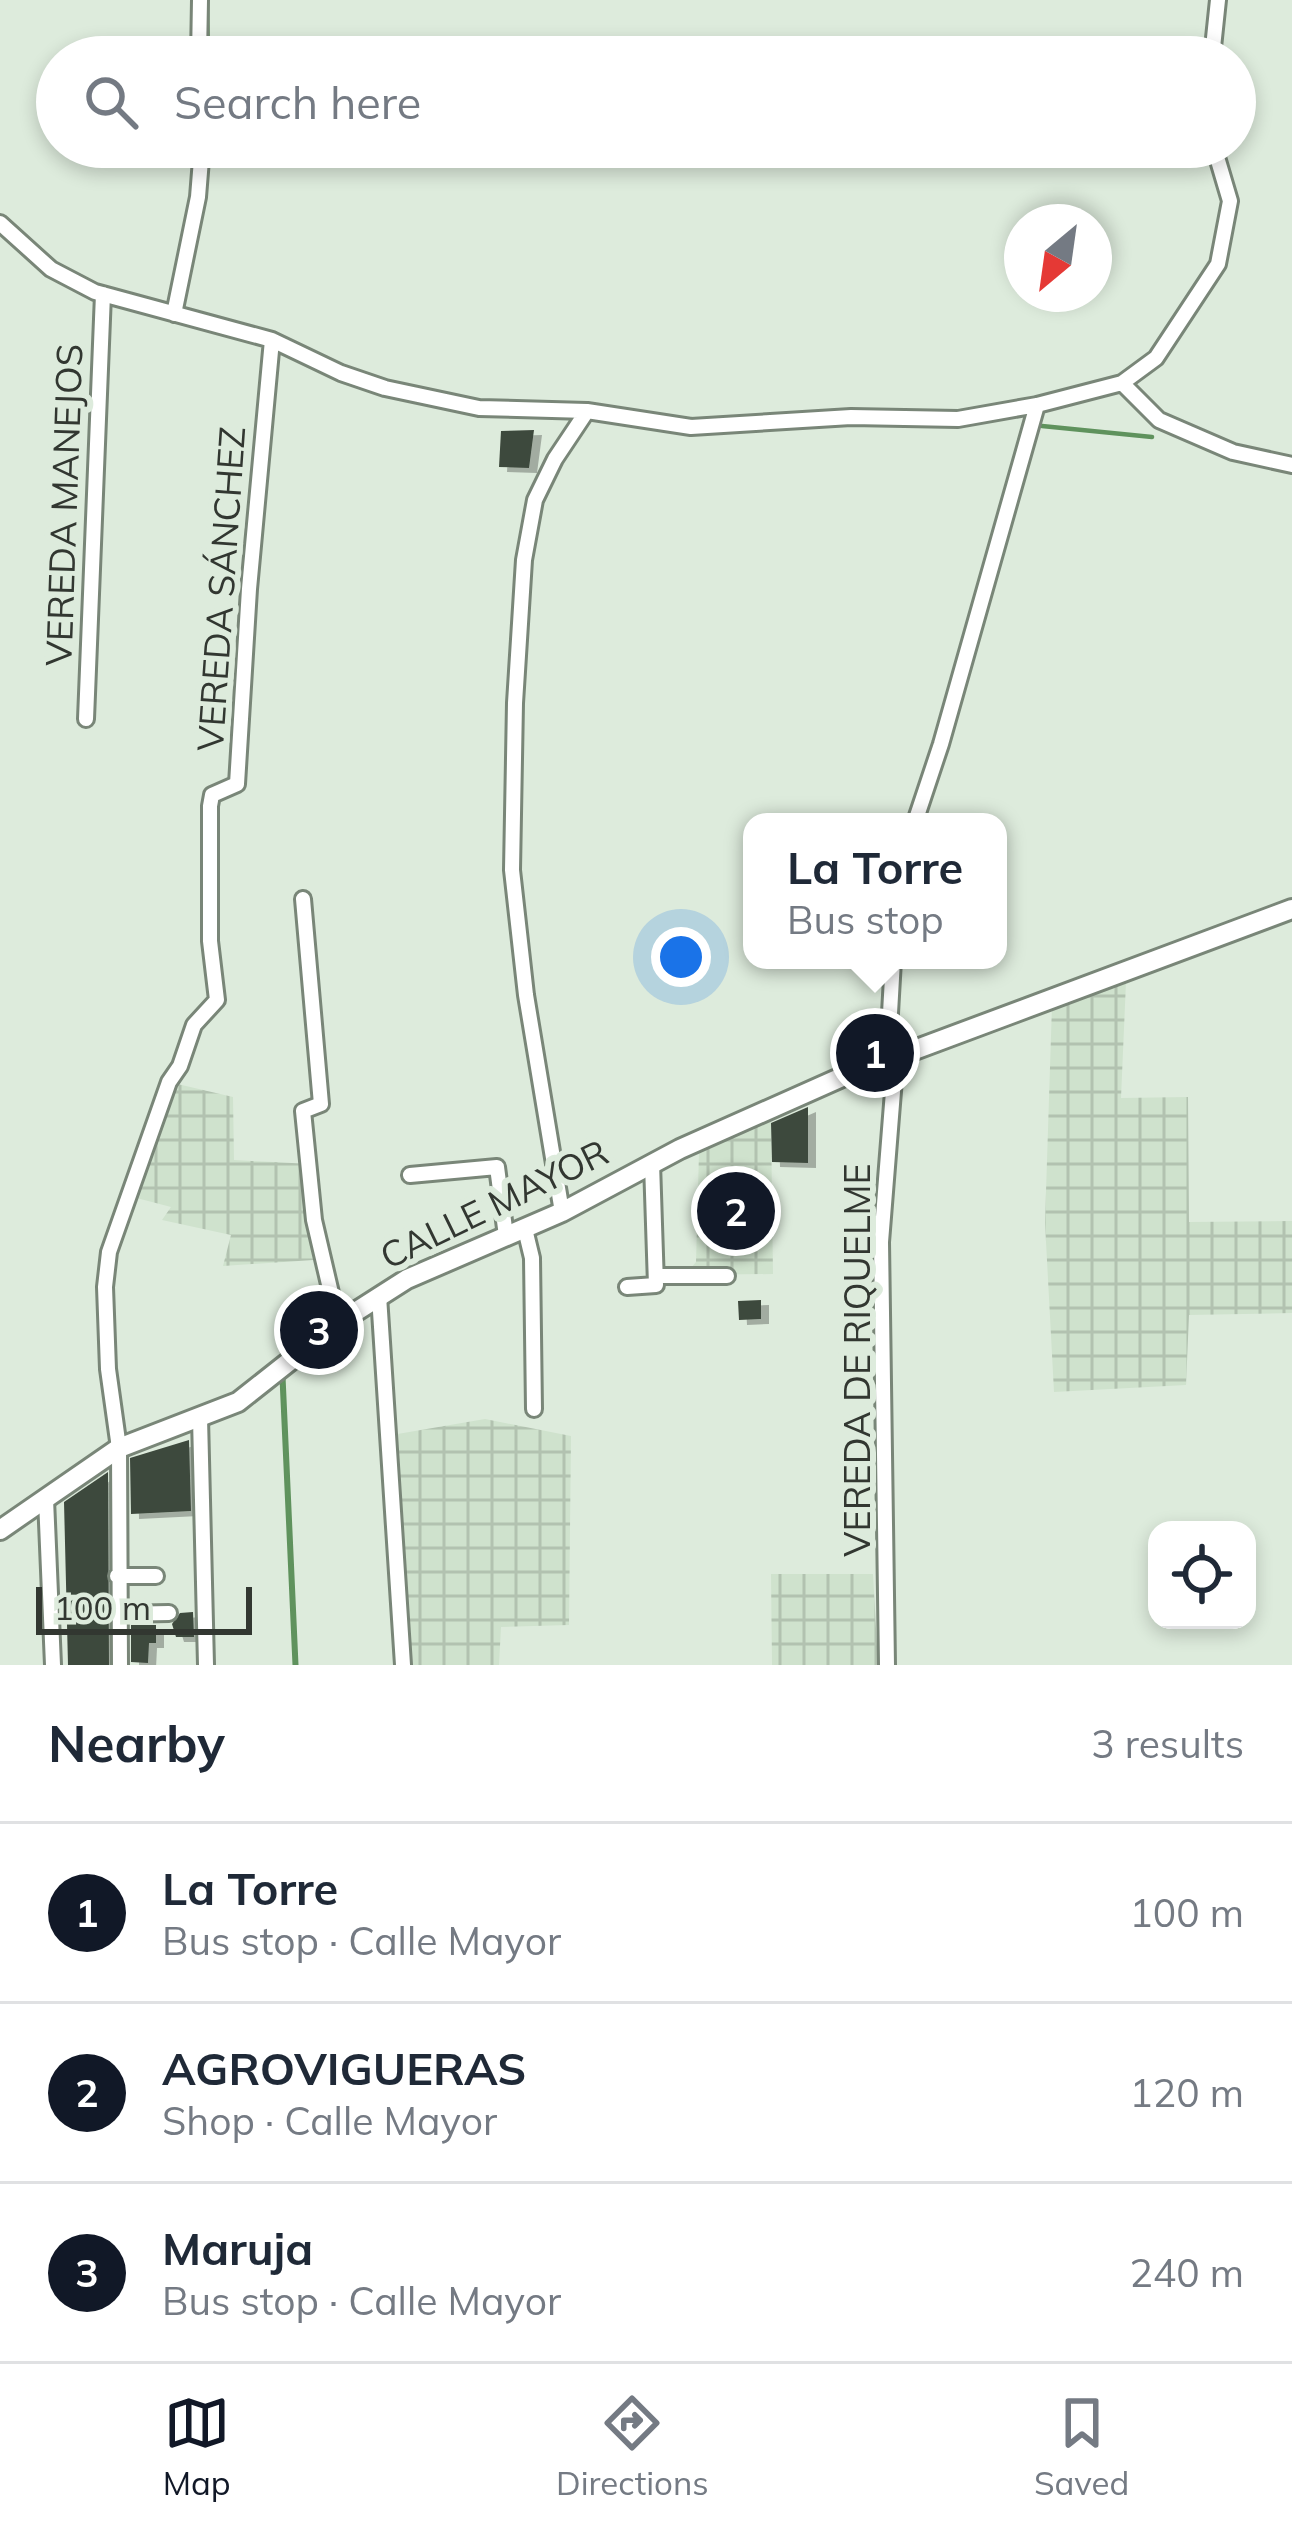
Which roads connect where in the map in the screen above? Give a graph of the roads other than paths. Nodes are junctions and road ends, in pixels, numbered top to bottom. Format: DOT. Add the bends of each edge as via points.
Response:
graph roads {
  1 [pos="200,0"];
  2 [pos="1218,0"];
  3 [pos="199,36"];
  4 [pos="1214,36"];
  5 [pos="200,168"];
  6 [pos="1220,168"];
  7 [pos="0,223"];
  8 [pos="103,295"];
  9 [pos="174,314"];
  10 [pos="272,340"];
  11 [pos="1122,382"];
  12 [pos="1036,405"];
  13 [pos="587,411"];
  14 [pos="1292,465"];
  15 [pos="86,719"];
  16 [pos="918,813"];
  17 [pos="303,899"];
  18 [pos="1292,909"];
  19 [pos="892,969"];
  20 [pos="893,1056"];
  21 [pos="652,1163"];
  22 [pos="410,1175"];
  23 [pos="562,1212"];
  24 [pos="516,1233"];
  25 [pos="656,1276"];
  26 [pos="727,1276"];
  27 [pos="627,1287"];
  28 [pos="379,1296"];
  29 [pos="338,1324"];
  30 [pos="534,1409"];
  31 [pos="200,1418"];
  32 [pos="119,1448"];
  33 [pos="46,1499"];
  34 [pos="0,1530"];
  35 [pos="117,1576"];
  36 [pos="156,1576"];
  37 [pos="170,1612"];
  38 [pos="118,1614"];
  39 [pos="53,1665"];
  40 [pos="119,1665"];
  41 [pos="206,1665"];
  42 [pos="403,1665"];
  43 [pos="887,1665"];
  1 -- 3 [label="street"];
  2 -- 4 [label="street"];
  5 -- 9 [label="street"];
  6 -- 11 [label="street" via="1230,201 1218,264 1156,358"];
  7 -- 8 [label="street" via="51,268"];
  8 -- 9 [label="street"];
  8 -- 15 [label="street, VEREDA MANEJOS"];
  9 -- 10 [label="street"];
  10 -- 13 [label="street" via="385,388 479,408"];
  10 -- 32 [label="street, VEREDA SÁNCHEZ" via="239,766 236,784 212,795 210,806 217,1000 194,1025 169,1082 109,1252 105,1320"];
  11 -- 12 [label="street"];
  11 -- 14 [label="street" via="1160,420 1233,452"];
  12 -- 13 [label="street" via="958,419 692,428"];
  12 -- 16 [label="street"];
  13 -- 23 [label="street" via="535,500 515,703 512,870"];
  17 -- 29 [label="street" via="321,1104 303,1111 314,1220"];
  18 -- 20 [label="main road, CALLE MAYOR"];
  19 -- 20 [label="street, VEREDA DE RIQUELME"];
  20 -- 21 [label="main road, CALLE MAYOR"];
  20 -- 43 [label="street, VEREDA DE RIQUELME" via="881,1242"];
  21 -- 23 [label="main road, CALLE MAYOR"];
  21 -- 25 [label="street, CALLE MAYOR"];
  22 -- 24 [label="street" via="496,1168"];
  23 -- 24 [label="main road, CALLE MAYOR"];
  24 -- 28 [label="main road, CALLE MAYOR"];
  24 -- 30 [label="street" via="532,1258"];
  25 -- 26 [label="street"];
  25 -- 27 [label="street" via="656,1285"];
  28 -- 29 [label="main road, CALLE MAYOR"];
  28 -- 42 [label="street"];
  29 -- 31 [label="main road, CALLE MAYOR" via="248,1396"];
  31 -- 32 [label="main road, CALLE MAYOR"];
  31 -- 41 [label="street"];
  32 -- 33 [label="main road, CALLE MAYOR"];
  32 -- 35 [label="street, VEREDA SÁNCHEZ"];
  33 -- 34 [label="main road, CALLE MAYOR"];
  33 -- 39 [label="street"];
  35 -- 36 [label="street"];
  35 -- 38 [label="street, VEREDA SÁNCHEZ"];
  37 -- 38 [label="street"];
  38 -- 40 [label="street, VEREDA SÁNCHEZ"];
}
